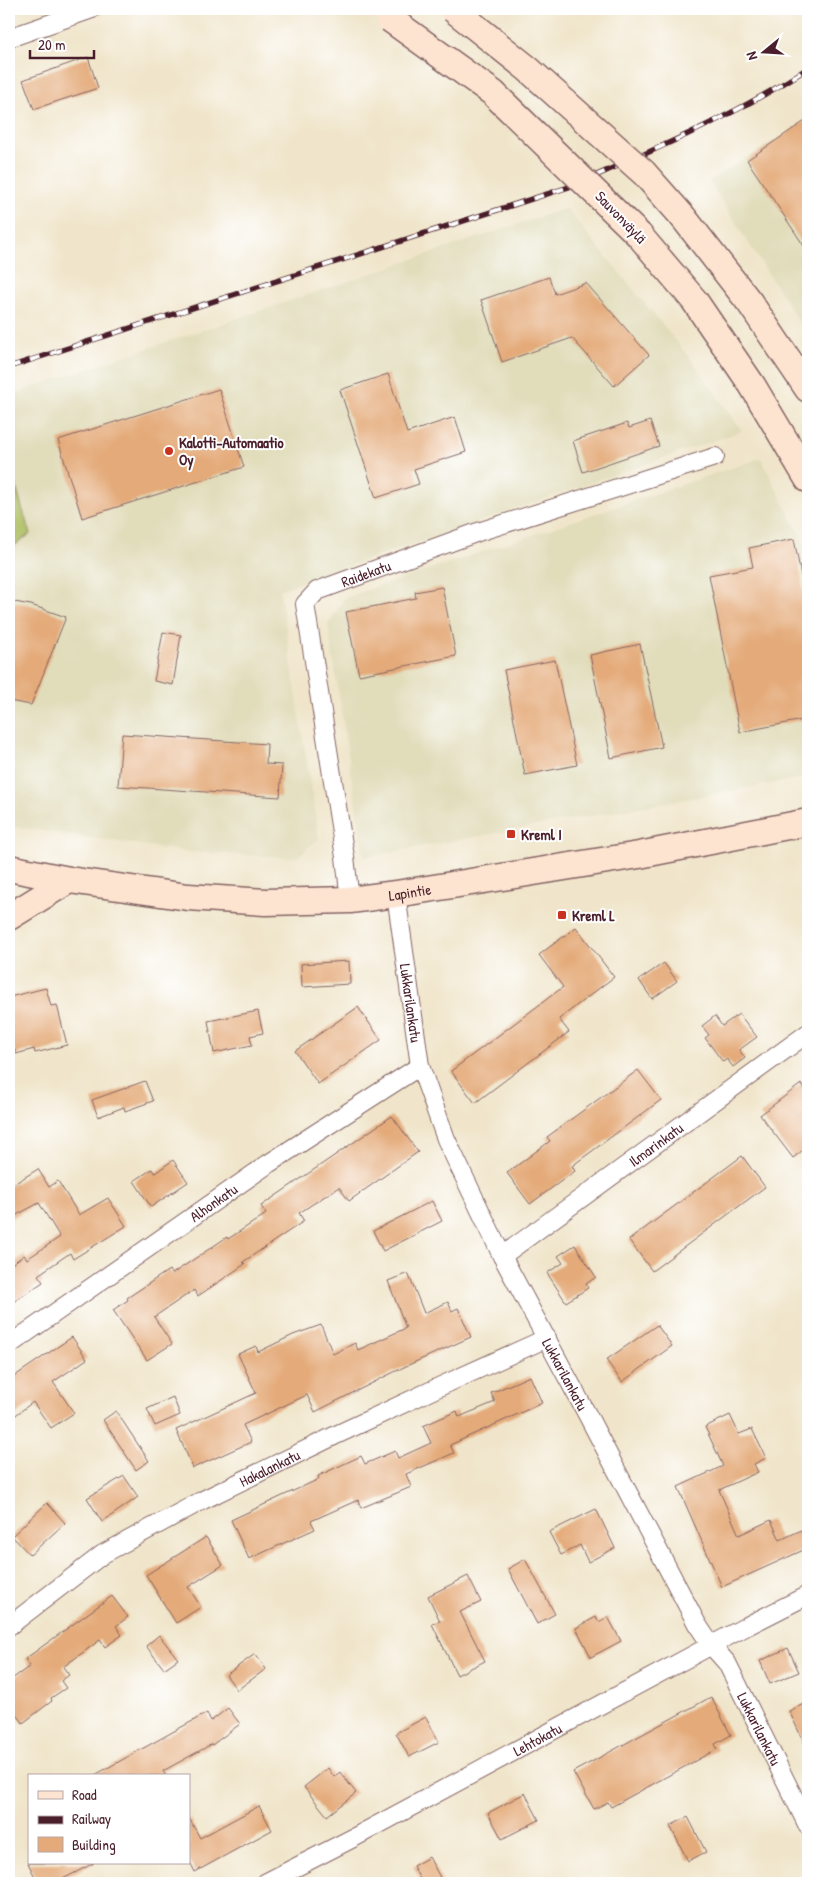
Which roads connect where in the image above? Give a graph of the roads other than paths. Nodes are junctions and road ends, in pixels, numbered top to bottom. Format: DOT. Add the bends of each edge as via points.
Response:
graph roads {
  1 [pos="92,9"];
  2 [pos="453,9"];
  3 [pos="383,14"];
  4 [pos="9,38"];
  5 [pos="808,389"];
  6 [pos="715,457"];
  7 [pos="808,479"];
  8 [pos="808,822"];
  9 [pos="9,868"];
  10 [pos="70,880"];
  11 [pos="396,894"];
  12 [pos="350,900"];
  13 [pos="9,917"];
  14 [pos="808,1033"];
  15 [pos="420,1066"];
  16 [pos="502,1256"];
  17 [pos="547,1338"];
  18 [pos="9,1345"];
  19 [pos="808,1595"];
  20 [pos="9,1626"];
  21 [pos="711,1645"];
  22 [pos="808,1826"];
  23 [pos="266,1883"];
  1 -- 4 [label="street"];
  2 -- 5 [label="main road, bridge" via="528,69 644,173 750,303"];
  3 -- 7 [label="main road, Sauvonväylä, bridge" via="493,93 639,234 694,300 747,377"];
  6 -- 12 [label="street, Raidekatu" via="478,532 317,591 305,604"];
  8 -- 11 [label="main road, Lapintie" via="639,855"];
  9 -- 10 [label="main road, Lapintie"];
  10 -- 12 [label="main road, Lapintie" via="188,897 265,902"];
  10 -- 13 [label="main road"];
  11 -- 12 [label="main road, Lapintie"];
  11 -- 15 [label="street, Lukkarilankatu"];
  14 -- 16 [label="street, Ilmarinkatu"];
  15 -- 16 [label="street, Lukkarilankatu" via="446,1139"];
  15 -- 18 [label="street, Alhonkatu" via="268,1164"];
  16 -- 17 [label="street, Lukkarilankatu"];
  17 -- 20 [label="street, Hakalankatu" via="203,1500 103,1554"];
  17 -- 21 [label="street, Lukkarilankatu"];
  19 -- 21 [label="street, Lehtokatu"];
  21 -- 22 [label="street, Lukkarilankatu" via="727,1663"];
  21 -- 23 [label="street, Lehtokatu"];
}
